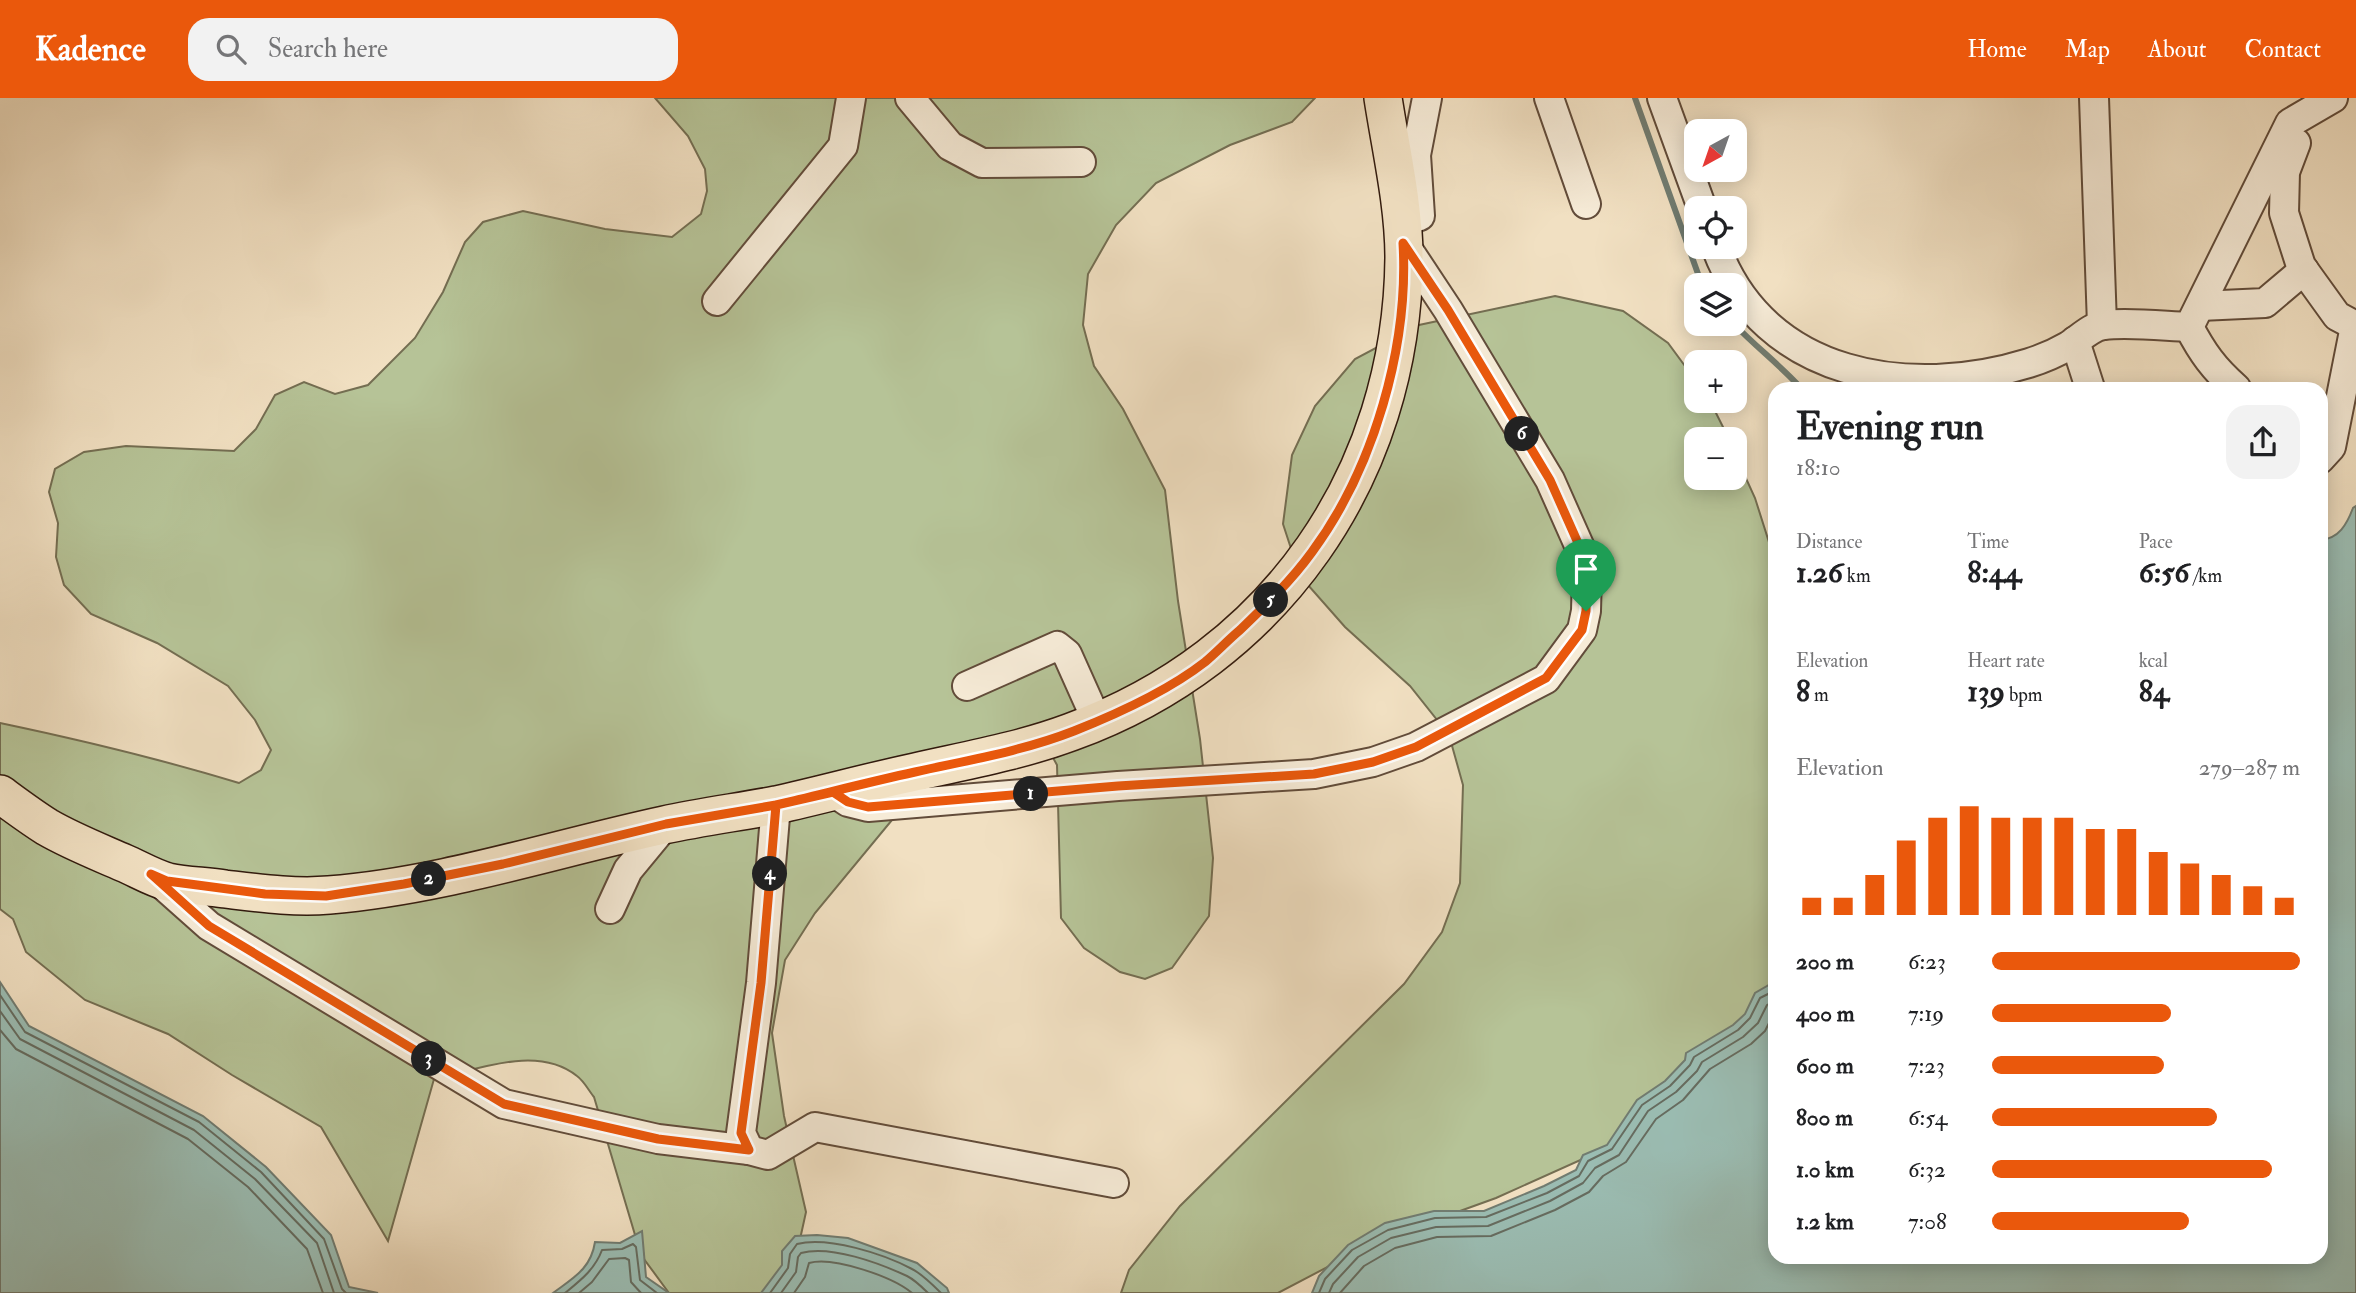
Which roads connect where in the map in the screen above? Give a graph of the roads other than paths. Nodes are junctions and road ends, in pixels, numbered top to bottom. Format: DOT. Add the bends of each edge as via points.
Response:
graph roads {
  1 [pos="851,98"];
  2 [pos="910,98"];
  3 [pos="1383,98"];
  4 [pos="1427,98"];
  5 [pos="1549,98"];
  6 [pos="1662,98"];
  7 [pos="2094,98"];
  8 [pos="2333,98"];
  9 [pos="2306,114"];
  10 [pos="1081,162"];
  11 [pos="1698,196"];
  12 [pos="1587,204"];
  13 [pos="1402,232"];
  14 [pos="1721,259"];
  15 [pos="2304,270"];
  16 [pos="717,301"];
  17 [pos="2194,316"];
  18 [pos="2102,325"];
  19 [pos="2356,326"];
  20 [pos="2069,345"];
  21 [pos="2074,382"];
  22 [pos="2087,382"];
  23 [pos="2230,382"];
  24 [pos="2328,450"];
  25 [pos="967,686"];
  26 [pos="1097,721"];
  27 [pos="833,792"];
  28 [pos="0,794"];
  29 [pos="776,805"];
  30 [pos="666,824"];
  31 [pos="151,874"];
  32 [pos="610,909"];
  33 [pos="749,1150"];
  34 [pos="1114,1183"];
  1 -- 16 [label="street" via="843,146"];
  2 -- 10 [label="street" via="950,146 982,163"];
  3 -- 13 [label="main road"];
  4 -- 13 [label="street" via="1416,155 1420,216"];
  5 -- 12 [label="street"];
  6 -- 11 [label="street"];
  7 -- 18 [label="street"];
  8 -- 9 [label="street"];
  9 -- 15 [label="street" via="2286,172 2284,213"];
  9 -- 17 [label="street" via="2290,123"];
  13 -- 26 [label="main road" via="1398,333 1387,390 1369,447 1342,504 1312,552 1269,602 1205,663 1142,701"];
  13 -- 27 [label="street" via="1550,480 1582,552 1587,573 1582,630 1546,678 1416,747 1314,774 868,807"];
  14 -- 20 [label="street" via="1758,315 1790,344 1826,363 1932,381 2032,363"];
  15 -- 17 [label="street" via="2265,303"];
  15 -- 19 [label="street" via="2337,316"];
  17 -- 18 [label="street"];
  17 -- 23 [label="street" via="2202,353"];
  18 -- 20 [label="street"];
  19 -- 24 [label="street"];
  20 -- 21 [label="street"];
  20 -- 22 [label="street"];
  25 -- 26 [label="street" via="1057,646 1067,654"];
  26 -- 27 [label="main road" via="1004,754"];
  27 -- 29 [label="main road"];
  28 -- 31 [label="main road" via="47,827"];
  29 -- 30 [label="main road"];
  29 -- 33 [label="street" via="761,983 741,1133"];
  30 -- 31 [label="main road" via="491,866 326,896 253,892 167,881"];
  30 -- 32 [label="street" via="628,870"];
  31 -- 33 [label="street" via="209,926 504,1104 658,1139"];
  33 -- 34 [label="street" via="768,1155 815,1127"];
}
